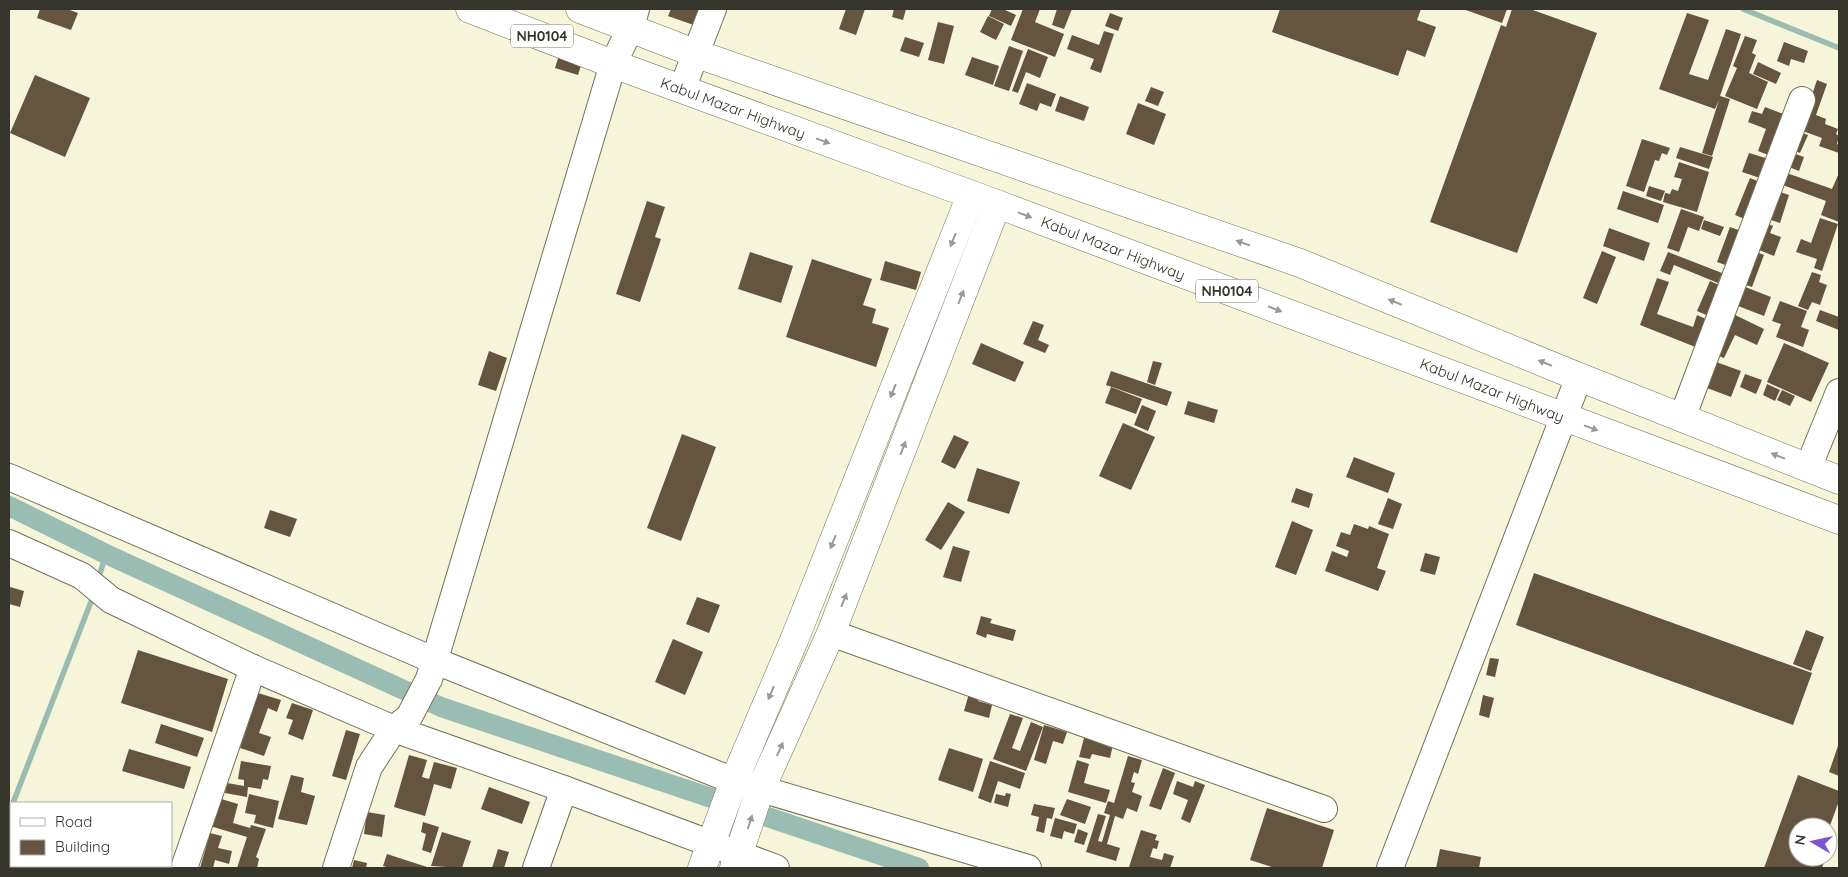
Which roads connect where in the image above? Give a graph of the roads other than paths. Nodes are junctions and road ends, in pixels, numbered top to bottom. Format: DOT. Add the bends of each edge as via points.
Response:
graph roads {
  1 [pos="470,9"];
  2 [pos="580,9"];
  3 [pos="713,9"];
  4 [pos="633,18"];
  5 [pos="696,54"];
  6 [pos="613,64"];
  7 [pos="682,89"];
  8 [pos="1802,100"];
  9 [pos="971,195"];
  10 [pos="997,204"];
  11 [pos="1579,377"];
  12 [pos="1839,392"];
  13 [pos="1564,417"];
  14 [pos="1682,418"];
  15 [pos="1808,468"];
  16 [pos="9,477"];
  17 [pos="1839,480"];
  18 [pos="1839,520"];
  19 [pos="9,542"];
  20 [pos="831,633"];
  21 [pos="252,668"];
  22 [pos="431,670"];
  23 [pos="401,723"];
  24 [pos="733,784"];
  25 [pos="564,789"];
  26 [pos="760,792"];
  27 [pos="1324,809"];
  28 [pos="708,852"];
  29 [pos="738,858"];
  30 [pos="184,868"];
  31 [pos="336,868"];
  32 [pos="536,868"];
  33 [pos="776,868"];
  34 [pos="1028,868"];
  35 [pos="1390,868"];
  1 -- 6 [label="main road, Kabul Mazar Highway / NH0104"];
  2 -- 4 [label="main road, NH0104"];
  3 -- 5 [label="street"];
  4 -- 5 [label="main road, NH0104"];
  4 -- 6 [label="street"];
  5 -- 7 [label="street"];
  11 -- 5 [label="main road, NH0104, one-way" via="1300,263"];
  6 -- 7 [label="main road, Kabul Mazar Highway / NH0104"];
  6 -- 22 [label="street"];
  7 -- 9 [label="main road, Kabul Mazar Highway / NH0104, one-way"];
  8 -- 14 [label="street"];
  9 -- 10 [label="main road, Kabul Mazar Highway / NH0104"];
  9 -- 24 [label="main road, one-way" via="795,638"];
  10 -- 13 [label="main road, Kabul Mazar Highway / NH0104, one-way"];
  20 -- 10 [label="main road, one-way"];
  11 -- 13 [label="street"];
  11 -- 14 [label="main road, NH0104"];
  12 -- 15 [label="street"];
  13 -- 18 [label="main road, Kabul Mazar Highway / NH0104, one-way"];
  13 -- 35 [label="street"];
  15 -- 14 [label="main road, NH0104, one-way"];
  15 -- 17 [label="main road, NH0104"];
  16 -- 22 [label="street"];
  19 -- 21 [label="street" via="82,576 111,600"];
  26 -- 20 [label="main road, one-way"];
  20 -- 27 [label="street"];
  21 -- 23 [label="street"];
  21 -- 30 [label="street"];
  22 -- 23 [label="street"];
  22 -- 24 [label="street"];
  23 -- 25 [label="street"];
  23 -- 31 [label="street" via="368,767"];
  24 -- 26 [label="street"];
  24 -- 28 [label="main road"];
  25 -- 28 [label="street"];
  25 -- 32 [label="street"];
  29 -- 26 [label="main road, one-way"];
  26 -- 34 [label="street"];
  28 -- 29 [label="street"];
  29 -- 33 [label="street"];
}
